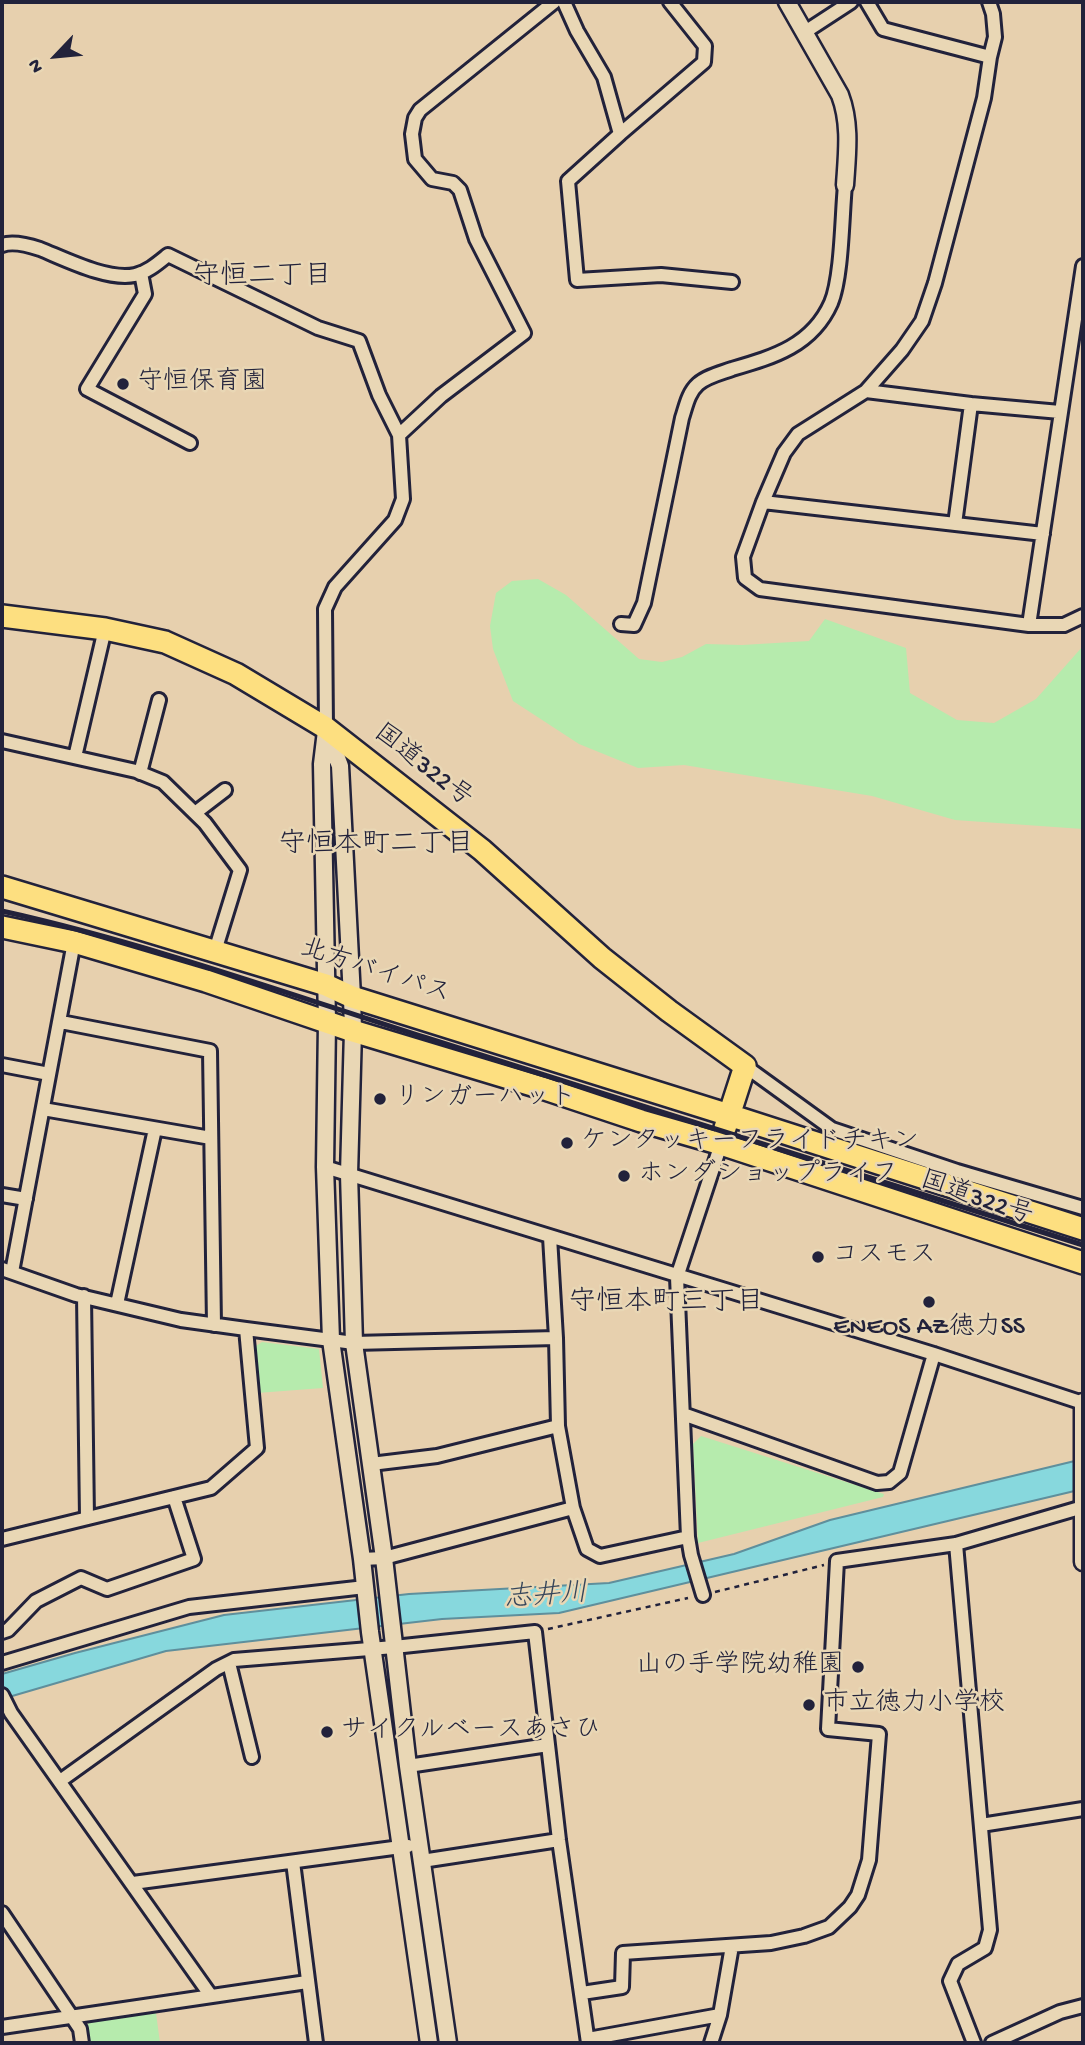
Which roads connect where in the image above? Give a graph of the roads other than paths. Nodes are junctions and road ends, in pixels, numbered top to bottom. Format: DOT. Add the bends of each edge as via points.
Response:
graph roads {
  1 [pos="554,2"];
  2 [pos="564,2"];
  3 [pos="670,2"];
  4 [pos="787,2"];
  5 [pos="851,2"];
  6 [pos="867,2"];
  7 [pos="989,2"];
  8 [pos="806,32"];
  9 [pos="990,57"];
  10 [pos="620,134"];
  11 [pos="845,185"];
  12 [pos="2,245"];
  13 [pos="1083,266"];
  14 [pos="141,273"];
  15 [pos="732,282"];
  16 [pos="1068,360"];
  17 [pos="1083,362"];
  18 [pos="866,391"];
  19 [pos="971,404"];
  20 [pos="1060,412"];
  21 [pos="399,435"];
  22 [pos="190,443"];
  23 [pos="763,502"];
  24 [pos="955,524"];
  25 [pos="1043,534"];
  26 [pos="2,616"];
  27 [pos="1083,616"];
  28 [pos="621,624"];
  29 [pos="1029,625"];
  30 [pos="105,629"];
  31 [pos="159,700"];
  32 [pos="326,728"];
  33 [pos="2,741"];
  34 [pos="75,757"];
  35 [pos="140,773"];
  36 [pos="225,790"];
  37 [pos="195,813"];
  38 [pos="2,887"];
  39 [pos="2,927"];
  40 [pos="74,942"];
  41 [pos="215,951"];
  42 [pos="326,985"];
  43 [pos="352,997"];
  44 [pos="327,1022"];
  45 [pos="61,1023"];
  46 [pos="353,1031"];
  47 [pos="2,1065"];
  48 [pos="745,1066"];
  49 [pos="49,1074"];
  50 [pos="43,1109"];
  51 [pos="729,1115"];
  52 [pos="155,1129"];
  53 [pos="211,1138"];
  54 [pos="721,1144"];
  55 [pos="325,1167"];
  56 [pos="349,1174"];
  57 [pos="2,1195"];
  58 [pos="26,1199"];
  59 [pos="1083,1208"];
  60 [pos="1083,1229"];
  61 [pos="550,1237"];
  62 [pos="1083,1264"];
  63 [pos="7,1270"];
  64 [pos="677,1277"];
  65 [pos="84,1296"];
  66 [pos="117,1304"];
  67 [pos="214,1325"];
  68 [pos="246,1329"];
  69 [pos="556,1338"];
  70 [pos="331,1340"];
  71 [pos="354,1343"];
  72 [pos="934,1354"];
  73 [pos="1083,1403"];
  74 [pos="683,1414"];
  75 [pos="558,1426"];
  76 [pos="1083,1444"];
  77 [pos="371,1464"];
  78 [pos="174,1497"];
  79 [pos="1083,1507"];
  80 [pos="573,1508"];
  81 [pos="88,1518"];
  82 [pos="688,1537"];
  83 [pos="2,1539"];
  84 [pos="956,1544"];
  85 [pos="1083,1544"];
  86 [pos="384,1558"];
  87 [pos="362,1559"];
  88 [pos="1083,1562"];
  89 [pos="365,1590"];
  90 [pos="701,1590"];
  91 [pos="2,1632"];
  92 [pos="371,1640"];
  93 [pos="394,1640"];
  94 [pos="2,1663"];
  95 [pos="229,1663"];
  96 [pos="2,1695"];
  97 [pos="548,1745"];
  98 [pos="251,1757"];
  99 [pos="408,1766"];
  100 [pos="60,1781"];
  101 [pos="1083,1809"];
  102 [pos="981,1825"];
  103 [pos="559,1840"];
  104 [pos="401,1847"];
  105 [pos="420,1853"];
  106 [pos="293,1862"];
  107 [pos="133,1883"];
  108 [pos="2,1913"];
  109 [pos="732,1946"];
  110 [pos="307,1982"];
  111 [pos="582,1993"];
  112 [pos="211,1996"];
  113 [pos="1083,2006"];
  114 [pos="720,2015"];
  115 [pos="72,2017"];
  116 [pos="2,2027"];
  117 [pos="588,2041"];
  118 [pos="82,2043"];
  119 [pos="316,2043"];
  120 [pos="429,2043"];
  121 [pos="448,2043"];
  122 [pos="711,2043"];
  123 [pos="974,2043"];
  124 [pos="992,2043"];
  1 -- 21 [label="street" via="415,118 415,159 432,179 453,183 460,190 476,239 524,333 441,396"];
  2 -- 10 [label="street" via="604,77"];
  3 -- 10 [label="street" via="705,46 704,62"];
  4 -- 8 [label="street"];
  5 -- 8 [label="street"];
  6 -- 9 [label="street" via="883,29"];
  7 -- 9 [label="street" via="995,37"];
  8 -- 11 [label="street" via="846,111"];
  9 -- 18 [label="street" via="968,166 922,321"];
  10 -- 15 [label="street" via="568,180 578,280 661,275"];
  11 -- 28 [label="street" via="836,279 832,301 821,321 783,353 712,376 698,383 688,397 644,603 635,625"];
  12 -- 14 [label="street" via="32,246 108,274"];
  13 -- 16 [label="street"];
  14 -- 21 [label="street" via="168,255 317,328 359,341"];
  14 -- 22 [label="street" via="145,294 87,389"];
  16 -- 17 [label="street"];
  16 -- 20 [label="street"];
  18 -- 19 [label="street"];
  18 -- 23 [label="street" via="798,434 784,453"];
  19 -- 20 [label="street"];
  19 -- 24 [label="street"];
  20 -- 25 [label="street"];
  21 -- 32 [label="street" via="403,499 398,515 335,587 325,609"];
  23 -- 24 [label="street"];
  23 -- 29 [label="street" via="743,557 744,578 760,589"];
  24 -- 25 [label="street"];
  25 -- 29 [label="street"];
  26 -- 30 [label="highway, 国道322号"];
  27 -- 29 [label="street" via="1065,625"];
  30 -- 32 [label="highway, 国道322号" via="165,642 202,658"];
  30 -- 34 [label="street"];
  31 -- 35 [label="street"];
  32 -- 42 [label="street" via="322,764"];
  32 -- 43 [label="street" via="340,766"];
  32 -- 48 [label="highway, 国道322号" via="482,850 668,1011"];
  33 -- 34 [label="street"];
  34 -- 35 [label="street"];
  35 -- 37 [label="street" via="163,782"];
  36 -- 37 [label="street"];
  37 -- 41 [label="street" via="240,870"];
  38 -- 41 [label="highway, 北方バイパス"];
  39 -- 40 [label="highway"];
  40 -- 44 [label="highway"];
  40 -- 45 [label="street"];
  41 -- 42 [label="highway, 北方バイパス"];
  42 -- 43 [label="highway, 北方バイパス"];
  42 -- 44 [label="street"];
  43 -- 46 [label="street"];
  43 -- 51 [label="highway, 北方バイパス"];
  44 -- 46 [label="highway"];
  44 -- 55 [label="street"];
  45 -- 49 [label="street"];
  45 -- 53 [label="street" via="210,1051"];
  46 -- 54 [label="highway"];
  46 -- 56 [label="street"];
  47 -- 49 [label="street"];
  48 -- 51 [label="highway"];
  48 -- 59 [label="street" via="832,1129"];
  49 -- 50 [label="street"];
  50 -- 52 [label="street"];
  50 -- 58 [label="street"];
  51 -- 54 [label="highway"];
  51 -- 60 [label="highway, 国道322号"];
  52 -- 53 [label="street"];
  52 -- 66 [label="street"];
  53 -- 67 [label="street"];
  54 -- 62 [label="highway, 国道322号"];
  54 -- 64 [label="street"];
  55 -- 56 [label="street"];
  55 -- 70 [label="street"];
  56 -- 61 [label="street"];
  56 -- 71 [label="street"];
  57 -- 58 [label="street"];
  58 -- 63 [label="street"];
  61 -- 64 [label="street"];
  61 -- 69 [label="street"];
  63 -- 65 [label="street"];
  64 -- 72 [label="street"];
  64 -- 74 [label="street"];
  65 -- 66 [label="street"];
  65 -- 81 [label="street"];
  66 -- 67 [label="street"];
  67 -- 68 [label="street"];
  68 -- 70 [label="street"];
  68 -- 78 [label="street" via="257,1448 211,1488"];
  69 -- 71 [label="street"];
  69 -- 75 [label="street"];
  70 -- 71 [label="street"];
  70 -- 87 [label="street"];
  71 -- 77 [label="street"];
  72 -- 73 [label="street"];
  72 -- 74 [label="street" via="900,1473 889,1482 877,1483"];
  73 -- 76 [label="street"];
  74 -- 82 [label="street"];
  75 -- 77 [label="street" via="437,1456"];
  75 -- 80 [label="street"];
  76 -- 79 [label="street"];
  77 -- 86 [label="street"];
  78 -- 81 [label="street"];
  78 -- 91 [label="street" via="194,1559 107,1589 81,1578 37,1601"];
  79 -- 84 [label="street"];
  79 -- 85 [label="street"];
  80 -- 82 [label="street" via="587,1549 600,1556"];
  80 -- 86 [label="street"];
  81 -- 83 [label="street"];
  82 -- 90 [label="street"];
  84 -- 102 [label="street"];
  84 -- 109 [label="street" via="838,1561 828,1729 879,1734 869,1860 858,1895 828,1927 771,1943"];
  85 -- 88 [label="street"];
  86 -- 87 [label="street"];
  86 -- 93 [label="street"];
  87 -- 89 [label="street"];
  89 -- 92 [label="street"];
  89 -- 94 [label="street" via="189,1607"];
  92 -- 93 [label="street"];
  92 -- 95 [label="street"];
  92 -- 104 [label="street"];
  93 -- 97 [label="street" via="535,1632"];
  93 -- 99 [label="street"];
  95 -- 98 [label="street"];
  95 -- 100 [label="street"];
  96 -- 100 [label="street"];
  97 -- 99 [label="street"];
  97 -- 103 [label="street"];
  99 -- 105 [label="street"];
  100 -- 107 [label="street"];
  101 -- 102 [label="street"];
  102 -- 123 [label="street" via="990,1930 985,1948 958,1964 950,1981"];
  103 -- 105 [label="street"];
  103 -- 111 [label="street"];
  104 -- 105 [label="street"];
  104 -- 106 [label="street"];
  104 -- 120 [label="street"];
  105 -- 121 [label="street"];
  106 -- 107 [label="street"];
  106 -- 110 [label="street"];
  107 -- 112 [label="street"];
  108 -- 115 [label="street"];
  109 -- 111 [label="street" via="623,1953 622,1987"];
  109 -- 114 [label="street"];
  110 -- 112 [label="street"];
  110 -- 119 [label="street"];
  111 -- 117 [label="street"];
  112 -- 115 [label="street"];
  113 -- 124 [label="street"];
  114 -- 117 [label="street"];
  114 -- 122 [label="street"];
  115 -- 116 [label="street"];
  115 -- 118 [label="street"];
}
